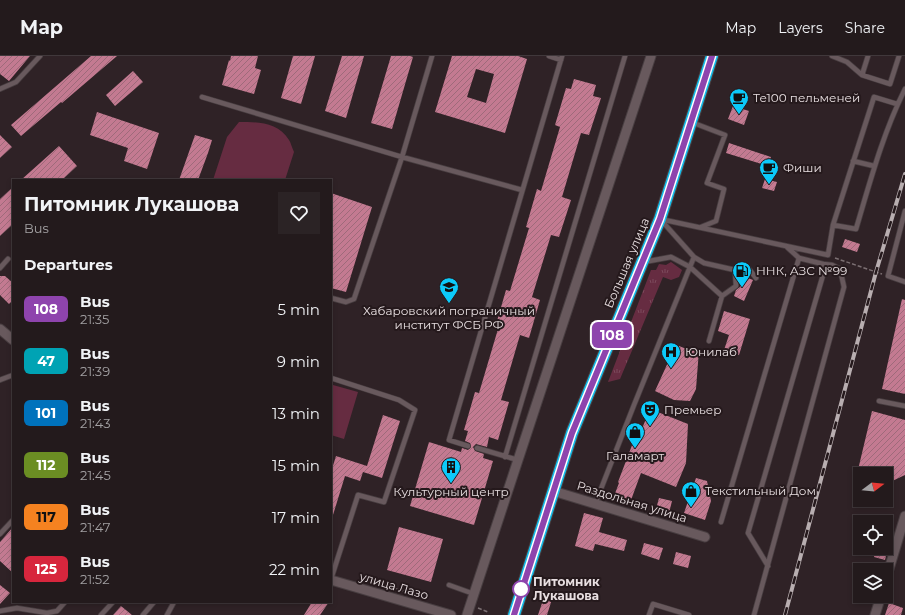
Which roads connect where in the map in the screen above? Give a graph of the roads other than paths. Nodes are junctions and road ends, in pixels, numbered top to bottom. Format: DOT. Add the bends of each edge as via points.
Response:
graph roads {
  1 [pos="40,56"];
  2 [pos="432,56"];
  3 [pos="548,56"];
  4 [pos="625,56"];
  5 [pos="651,56"];
  6 [pos="712,56"];
  7 [pos="832,56"];
  8 [pos="868,56"];
  9 [pos="899,56"];
  10 [pos="562,58"];
  11 [pos="862,74"];
  12 [pos="0,89"];
  13 [pos="905,89"];
  14 [pos="202,97"];
  15 [pos="898,104"];
  16 [pos="691,122"];
  17 [pos="402,157"];
  18 [pos="853,161"];
  19 [pos="874,166"];
  20 [pos="522,190"];
  21 [pos="905,211"];
  22 [pos="660,219"];
  23 [pos="833,225"];
  24 [pos="700,228"];
  25 [pos="787,246"];
  26 [pos="694,257"];
  27 [pos="799,258"];
  28 [pos="8,259"];
  29 [pos="642,262"];
  30 [pos="823,264"];
  31 [pos="690,267"];
  32 [pos="0,268"];
  33 [pos="735,270"];
  34 [pos="756,278"];
  35 [pos="905,282"];
  36 [pos="722,296"];
  37 [pos="332,298"];
  38 [pos="0,329"];
  39 [pos="12,339"];
  40 [pos="709,341"];
  41 [pos="12,375"];
  42 [pos="332,378"];
  43 [pos="0,380"];
  44 [pos="879,401"];
  45 [pos="905,406"];
  46 [pos="468,446"];
  47 [pos="477,448"];
  48 [pos="505,457"];
  49 [pos="518,460"];
  50 [pos="553,491"];
  51 [pos="595,504"];
  52 [pos="905,516"];
  53 [pos="12,521"];
  54 [pos="721,522"];
  55 [pos="0,534"];
  56 [pos="705,537"];
  57 [pos="891,563"];
  58 [pos="768,566"];
  59 [pos="332,576"];
  60 [pos="332,579"];
  61 [pos="449,584"];
  62 [pos="474,594"];
  63 [pos="64,603"];
  64 [pos="112,603"];
  65 [pos="153,603"];
  66 [pos="173,603"];
  67 [pos="879,603"];
  68 [pos="0,611"];
  69 [pos="101,615"];
  70 [pos="143,615"];
  71 [pos="166,615"];
  72 [pos="451,615"];
  73 [pos="467,615"];
  74 [pos="514,615"];
  75 [pos="649,615"];
  76 [pos="689,615"];
  77 [pos="754,615"];
  78 [pos="875,615"];
  1 -- 12 [label="lane" via="16,82"];
  2 -- 17 [label="lane"];
  3 -- 10 [label="lane"];
  4 -- 48 [label="lane"];
  5 -- 49 [label="street"];
  6 -- 16 [label="highway, Большая улица"];
  7 -- 11 [label="lane" via="847,62"];
  8 -- 11 [label="lane"];
  9 -- 11 [label="lane" via="890,84"];
  10 -- 20 [label="lane"];
  13 -- 15 [label="lane"];
  14 -- 17 [label="lane"];
  15 -- 18 [label="lane" via="874,96"];
  15 -- 19 [label="lane"];
  16 -- 22 [label="highway, Большая улица"];
  16 -- 24 [label="lane" via="725,135 707,183 724,189 716,220"];
  17 -- 20 [label="lane"];
  17 -- 37 [label="lane" via="354,299 346,302"];
  18 -- 19 [label="lane"];
  18 -- 23 [label="lane"];
  19 -- 23 [label="lane" via="856,230"];
  20 -- 46 [label="lane" via="449,440"];
  21 -- 35 [label="lane" via="888,276"];
  22 -- 24 [label="lane"];
  22 -- 26 [label="lane"];
  22 -- 29 [label="highway, Большая улица"];
  23 -- 25 [label="lane" via="828,255"];
  24 -- 25 [label="lane"];
  25 -- 27 [label="lane"];
  26 -- 31 [label="lane"];
  26 -- 33 [label="lane" via="704,263"];
  27 -- 30 [label="lane"];
  27 -- 54 [label="lane"];
  28 -- 32 [label="lane"];
  29 -- 31 [label="lane" via="671,257"];
  29 -- 50 [label="highway, Большая улица" via="572,433"];
  30 -- 58 [label="lane" via="823,275 748,533"];
  30 -- 58 [label="lane" via="840,269 844,287"];
  31 -- 36 [label="lane"];
  31 -- 51 [label="lane"];
  33 -- 34 [label="lane" via="749,269"];
  33 -- 36 [label="lane" via="736,286"];
  36 -- 40 [label="lane"];
  38 -- 39 [label="street"];
  41 -- 43 [label="lane"];
  42 -- 59 [label="lane" via="399,400 415,410 384,502 358,495"];
  44 -- 45 [label="lane"];
  47 -- 48 [label="lane"];
  48 -- 49 [label="lane"];
  49 -- 62 [label="street"];
  50 -- 51 [label="street, Раздольная улица"];
  50 -- 74 [label="highway, Большая улица"];
  51 -- 56 [label="street, Раздольная улица"];
  52 -- 57 [label="street"];
  53 -- 55 [label="lane"];
  58 -- 77 [label="lane"];
  60 -- 72 [label="street, улица Лазо"];
  61 -- 62 [label="lane"];
  62 -- 73 [label="street"];
  63 -- 68 [label="lane" via="57,611 47,613 17,608"];
  64 -- 69 [label="lane"];
  65 -- 70 [label="lane"];
  66 -- 71 [label="lane"];
  67 -- 78 [label="street"];
  75 -- 76 [label="lane" via="653,604"];
}
